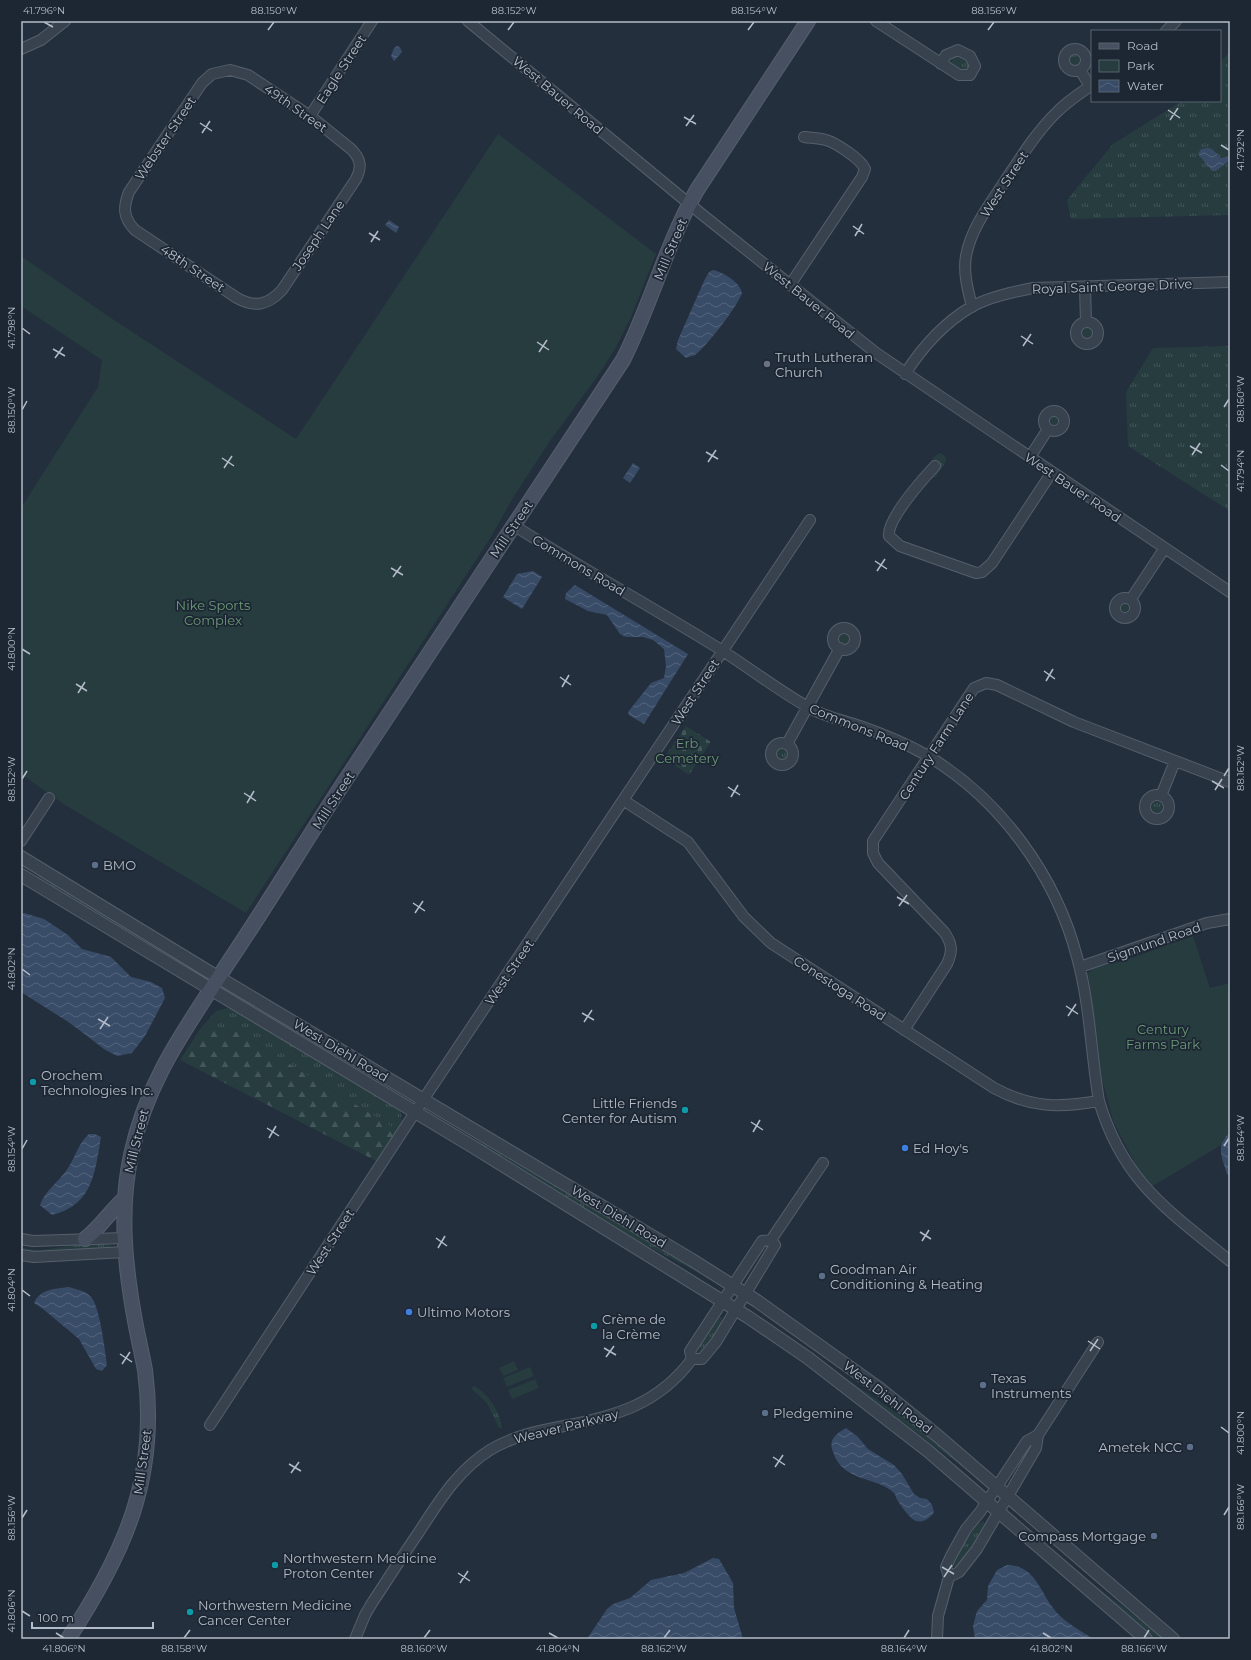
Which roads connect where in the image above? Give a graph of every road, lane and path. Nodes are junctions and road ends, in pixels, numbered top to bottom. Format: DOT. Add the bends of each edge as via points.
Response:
graph roads {
  1 [pos="65,21"];
  2 [pos="372,21"];
  3 [pos="468,21"];
  4 [pos="808,21"];
  5 [pos="876,21"];
  6 [pos="1176,21"];
  7 [pos="1167,30"];
  8 [pos="21,50"];
  9 [pos="941,64"];
  10 [pos="1080,70"];
  11 [pos="221,71"];
  12 [pos="1091,86"];
  13 [pos="310,116"];
  14 [pos="804,137"];
  15 [pos="360,164"];
  16 [pos="690,204"];
  17 [pos="125,216"];
  18 [pos="1230,282"];
  19 [pos="790,285"];
  20 [pos="1085,287"];
  21 [pos="268,302"];
  22 [pos="972,307"];
  23 [pos="1086,322"];
  24 [pos="905,374"];
  25 [pos="1048,429"];
  26 [pos="1030,457"];
  27 [pos="935,466"];
  28 [pos="1052,472"];
  29 [pos="810,520"];
  30 [pos="513,525"];
  31 [pos="1164,549"];
  32 [pos="1230,592"];
  33 [pos="1130,599"];
  34 [pos="840,648"];
  35 [pos="722,650"];
  36 [pos="808,708"];
  37 [pos="787,744"];
  38 [pos="928,757"];
  39 [pos="1175,761"];
  40 [pos="1230,782"];
  41 [pos="1162,796"];
  42 [pos="49,798"];
  43 [pos="623,800"];
  44 [pos="21,841"];
  45 [pos="21,857"];
  46 [pos="21,875"];
  47 [pos="1230,919"];
  48 [pos="1080,967"];
  49 [pos="219,977"];
  50 [pos="210,990"];
  51 [pos="904,1030"];
  52 [pos="424,1100"];
  53 [pos="1099,1101"];
  54 [pos="416,1113"];
  55 [pos="823,1163"];
  56 [pos="125,1198"];
  57 [pos="124,1238"];
  58 [pos="21,1239"];
  59 [pos="85,1239"];
  60 [pos="771,1240"];
  61 [pos="125,1252"];
  62 [pos="21,1255"];
  63 [pos="1230,1261"];
  64 [pos="733,1286"];
  65 [pos="745,1293"];
  66 [pos="723,1301"];
  67 [pos="735,1309"];
  68 [pos="1098,1342"];
  69 [pos="692,1359"];
  70 [pos="210,1425"];
  71 [pos="1038,1435"];
  72 [pos="996,1487"];
  73 [pos="1008,1497"];
  74 [pos="987,1502"];
  75 [pos="998,1512"];
  76 [pos="949,1577"];
  77 [pos="68,1639"];
  78 [pos="355,1639"];
  79 [pos="937,1639"];
  80 [pos="1146,1639"];
  81 [pos="1173,1639"];
  1 -- 8 [label="street" via="48,36"];
  2 -- 13 [label="street, Eagle Street"];
  3 -- 16 [label="street, West Bauer Road"];
  4 -- 16 [label="main road, Mill Street"];
  5 -- 9 [label="street"];
  6 -- 7 [label="street"];
  10 -- 12 [label="street"];
  11 -- 13 [label="street, 49th Street" via="238,71 248,75"];
  11 -- 17 [label="street, Webster Street" via="206,78 187,104 129,192 124,209"];
  12 -- 22 [label="street, West Street" via="1059,110 1035,138 976,228 969,244 965,266 966,284"];
  13 -- 15 [label="street, 49th Street" via="351,149"];
  14 -- 19 [label="street" via="824,139 836,145 860,162 865,169 859,182"];
  15 -- 21 [label="street, Joseph Lane" via="358,175 282,290"];
  16 -- 19 [label="street, West Bauer Road"];
  16 -- 30 [label="main road, Mill Street" via="672,239 635,338 623,360"];
  17 -- 21 [label="street, 48th Street" via="135,230 237,298 250,304"];
  18 -- 20 [label="street, Royal Saint George Drive"];
  19 -- 24 [label="street, West Bauer Road" via="837,324"];
  20 -- 22 [label="street, Royal Saint George Drive" via="1033,288 1005,294"];
  20 -- 23 [label="street"];
  22 -- 24 [label="street, Royal Saint George Drive" via="927,344"];
  24 -- 26 [label="street, West Bauer Road"];
  25 -- 26 [label="street"];
  26 -- 28 [label="street, West Bauer Road"];
  27 -- 28 [label="street" via="917,485 890,526 889,536 900,546 976,573 982,572 992,563"];
  28 -- 31 [label="street, West Bauer Road"];
  29 -- 35 [label="street, West Street"];
  30 -- 35 [label="street, Commons Road"];
  30 -- 49 [label="main road, Mill Street"];
  31 -- 32 [label="street, West Bauer Road"];
  31 -- 33 [label="street"];
  34 -- 36 [label="street"];
  35 -- 36 [label="street, Commons Road"];
  35 -- 43 [label="street, West Street"];
  36 -- 37 [label="street"];
  36 -- 38 [label="street, Commons Road" via="880,733"];
  38 -- 39 [label="street, Century Farm Lane" via="970,692 978,685 991,683 1074,722"];
  38 -- 48 [label="street, Commons Road" via="965,783 1013,831 1039,868 1059,906"];
  38 -- 51 [label="street, Century Farm Lane" via="877,834 872,848 878,863 944,932 951,943 947,964"];
  39 -- 40 [label="street, Century Farm Lane"];
  39 -- 41 [label="street"];
  42 -- 44 [label="street"];
  43 -- 51 [label="street, Conestoga Road" via="688,842 744,917 771,943"];
  43 -- 52 [label="street, West Street"];
  45 -- 49 [label="street, West Diehl Road"];
  46 -- 50 [label="street, West Diehl Road"];
  47 -- 48 [label="street, Sigmund Road" via="1207,924"];
  48 -- 53 [label="street, Commons Road"];
  49 -- 50 [label="main road, Mill Street"];
  49 -- 52 [label="street, West Diehl Road"];
  50 -- 54 [label="street, West Diehl Road"];
  50 -- 56 [label="main road, Mill Street" via="175,1043 151,1089 134,1140"];
  51 -- 53 [label="street, Conestoga Road" via="994,1088 1016,1099 1057,1106"];
  52 -- 54 [label="street, West Street"];
  52 -- 64 [label="street, West Diehl Road"];
  53 -- 63 [label="street, Commons Road" via="1120,1154 1145,1189 1176,1218"];
  54 -- 66 [label="street, West Diehl Road"];
  54 -- 70 [label="street, West Street"];
  55 -- 60 [label="street"];
  56 -- 57 [label="main road, Mill Street"];
  56 -- 59 [label="main road" via="113,1209 104,1223"];
  57 -- 59 [label="street"];
  57 -- 61 [label="main road, Mill Street"];
  58 -- 59 [label="street"];
  60 -- 64 [label="street, Weaver Parkway" via="762,1241"];
  60 -- 65 [label="street, Weaver Parkway" via="774,1245"];
  61 -- 62 [label="street"];
  61 -- 77 [label="main road, Mill Street" via="145,1371 145,1460 135,1507 120,1550 92,1602"];
  64 -- 65 [label="street, West Diehl Road"];
  64 -- 66 [label="street, Weaver Parkway"];
  65 -- 67 [label="street, Weaver Parkway"];
  65 -- 72 [label="street, West Diehl Road" via="880,1389"];
  66 -- 67 [label="street, West Diehl Road"];
  66 -- 69 [label="street, Weaver Parkway" via="690,1351"];
  67 -- 69 [label="street, Weaver Parkway" via="709,1352 702,1359"];
  67 -- 74 [label="street, West Diehl Road" via="850,1390 928,1451"];
  68 -- 71 [label="street"];
  69 -- 78 [label="street, Weaver Parkway" via="669,1385 637,1406 604,1418 520,1436 492,1449 473,1462 450,1485 437,1504 372,1602"];
  71 -- 72 [label="street" via="1027,1441"];
  71 -- 73 [label="street" via="1036,1448"];
  72 -- 73 [label="street, West Diehl Road"];
  72 -- 74 [label="street"];
  73 -- 75 [label="street"];
  73 -- 81 [label="street, West Diehl Road"];
  74 -- 75 [label="street, West Diehl Road"];
  74 -- 76 [label="street" via="966,1529 950,1556 946,1567"];
  75 -- 76 [label="street" via="969,1559 959,1572"];
  75 -- 80 [label="street, West Diehl Road"];
  76 -- 79 [label="street" via="938,1616"];
}
